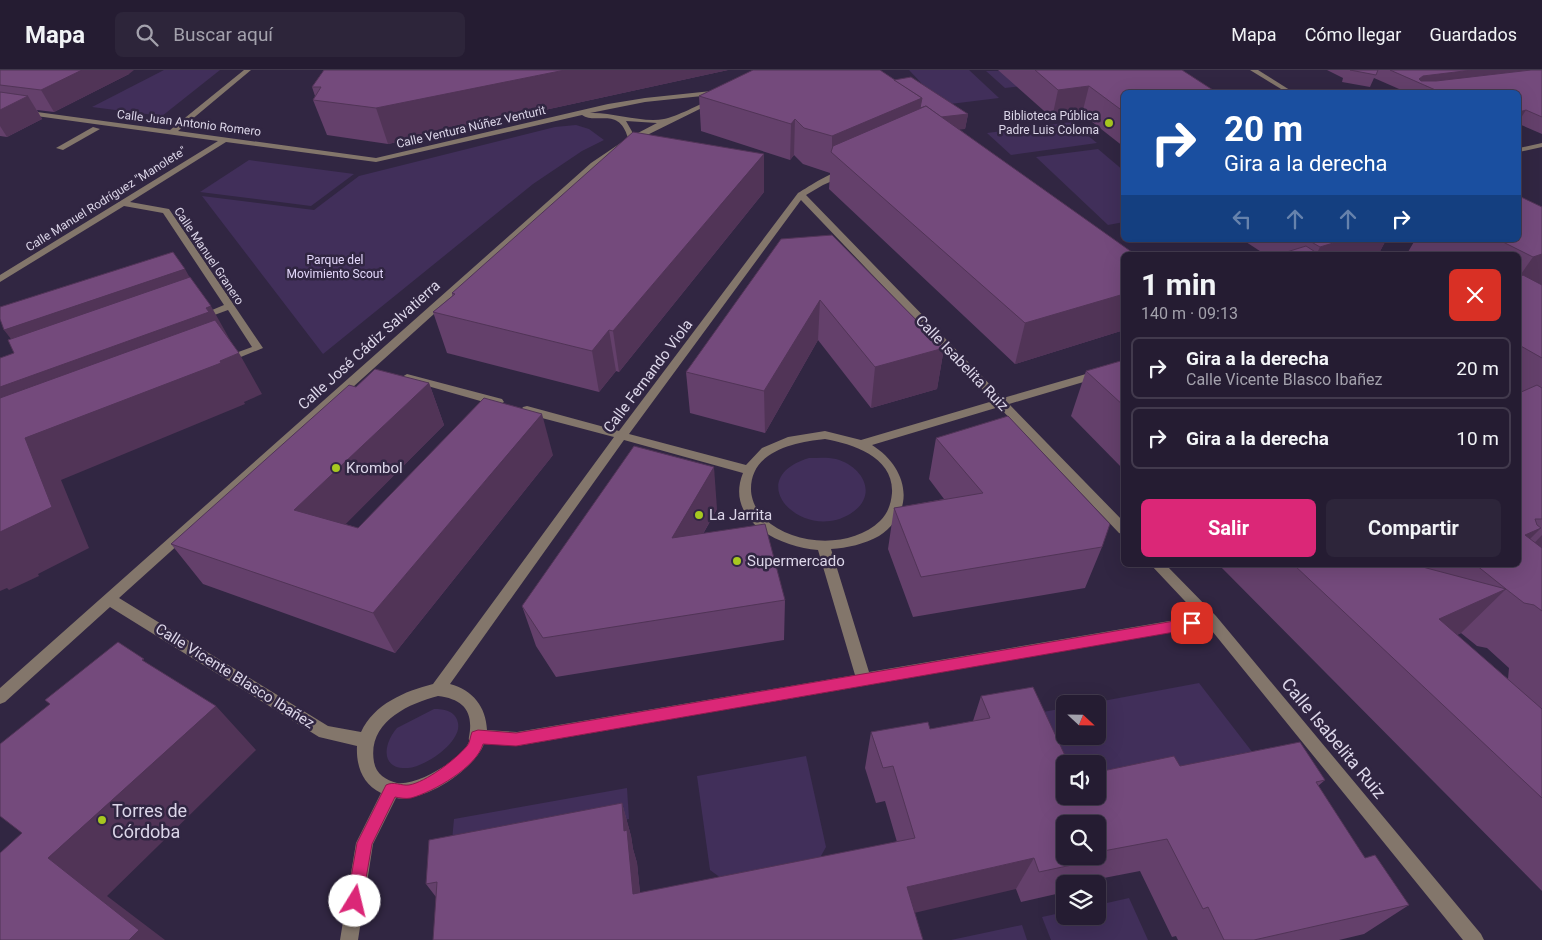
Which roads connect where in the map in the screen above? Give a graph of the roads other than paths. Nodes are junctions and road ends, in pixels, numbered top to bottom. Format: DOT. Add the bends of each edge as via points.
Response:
graph roads {
  1 [pos="248,70"];
  2 [pos="1253,70"];
  3 [pos="1287,90"];
  4 [pos="729,92"];
  5 [pos="0,109"];
  6 [pos="571,116"];
  7 [pos="620,119"];
  8 [pos="666,120"];
  9 [pos="96,129"];
  10 [pos="171,133"];
  11 [pos="632,138"];
  12 [pos="226,139"];
  13 [pos="1542,145"];
  14 [pos="60,148"];
  15 [pos="1521,150"];
  16 [pos="376,160"];
  17 [pos="856,167"];
  18 [pos="801,196"];
  19 [pos="123,203"];
  20 [pos="0,280"];
  21 [pos="229,306"];
  22 [pos="183,323"];
  23 [pos="212,366"];
  24 [pos="1121,367"];
  25 [pos="407,378"];
  26 [pos="1000,402"];
  27 [pos="622,436"];
  28 [pos="860,444"];
  29 [pos="749,470"];
  30 [pos="1121,527"];
  31 [pos="823,546"];
  32 [pos="1160,567"];
  33 [pos="109,599"];
  34 [pos="1211,620"];
  35 [pos="864,680"];
  36 [pos="438,689"];
  37 [pos="0,697"];
  38 [pos="478,737"];
  39 [pos="365,740"];
  40 [pos="391,790"];
  41 [pos="349,940"];
  42 [pos="1475,940"];
  1 -- 10 [label="street"];
  2 -- 3 [label="street"];
  4 -- 6 [label="street, Calle Ventura Núñez Venturit" via="615,104"];
  4 -- 8 [label="street, Calle José Cádiz Salvatierra"];
  5 -- 10 [label="street, Calle Juan Antonio Romero"];
  6 -- 7 [label="street, Calle Ventura Núñez Venturit"];
  6 -- 16 [label="street, Calle Ventura Núñez Venturit"];
  7 -- 8 [label="street, Calle Ventura Núñez Venturit"];
  7 -- 11 [label="street" via="630,128"];
  8 -- 11 [label="street, Calle José Cádiz Salvatierra"];
  9 -- 14 [label="street"];
  10 -- 12 [label="street, Calle Juan Antonio Romero"];
  11 -- 33 [label="street, Calle José Cádiz Salvatierra" via="594,165"];
  12 -- 16 [label="street, Calle Juan Antonio Romero"];
  12 -- 19 [label="street, Calle Manuel Rodríguez \"Manolete\""];
  13 -- 15 [label="street"];
  17 -- 18 [label="street, Calle Fernando Viola" via="820,183"];
  18 -- 26 [label="street, Calle Isabelita Ruiz"];
  18 -- 27 [label="street, Calle Fernando Viola"];
  19 -- 20 [label="street, Calle Manuel Rodríguez \"Manolete\""];
  19 -- 21 [label="street, Calle Manuel Granero" via="166,211"];
  21 -- 22 [label="street"];
  21 -- 23 [label="street, Calle Manuel Granero" via="258,348"];
  24 -- 26 [label="street"];
  25 -- 27 [label="street"];
  26 -- 28 [label="street"];
  26 -- 30 [label="street, Calle Isabelita Ruiz"];
  27 -- 29 [label="street"];
  27 -- 36 [label="street, Calle Fernando Viola"];
  28 -- 29 [label="street" via="825,435 801,436 779,443 761,455"];
  28 -- 31 [label="street" via="886,462 897,478 899,496 893,514 879,529 858,541"];
  29 -- 31 [label="street" via="744,488 749,506 761,524 781,537 806,545"];
  31 -- 35 [label="street"];
  32 -- 34 [label="street, Calle Isabelita Ruiz"];
  33 -- 37 [label="street, Calle José Cádiz Salvatierra"];
  33 -- 39 [label="street, Calle Vicente Blasco Ibañez" via="325,732"];
  34 -- 35 [label="street"];
  34 -- 42 [label="street, Calle Isabelita Ruiz"];
  35 -- 38 [label="street" via="516,739"];
  36 -- 38 [label="street" via="456,692 469,701 477,714"];
  36 -- 39 [label="street" via="422,692 384,714 373,724"];
  38 -- 40 [label="street" via="474,748 458,765 429,784 408,792"];
  39 -- 40 [label="street" via="363,756 367,771 376,782"];
  40 -- 41 [label="street" via="365,843"];
}
